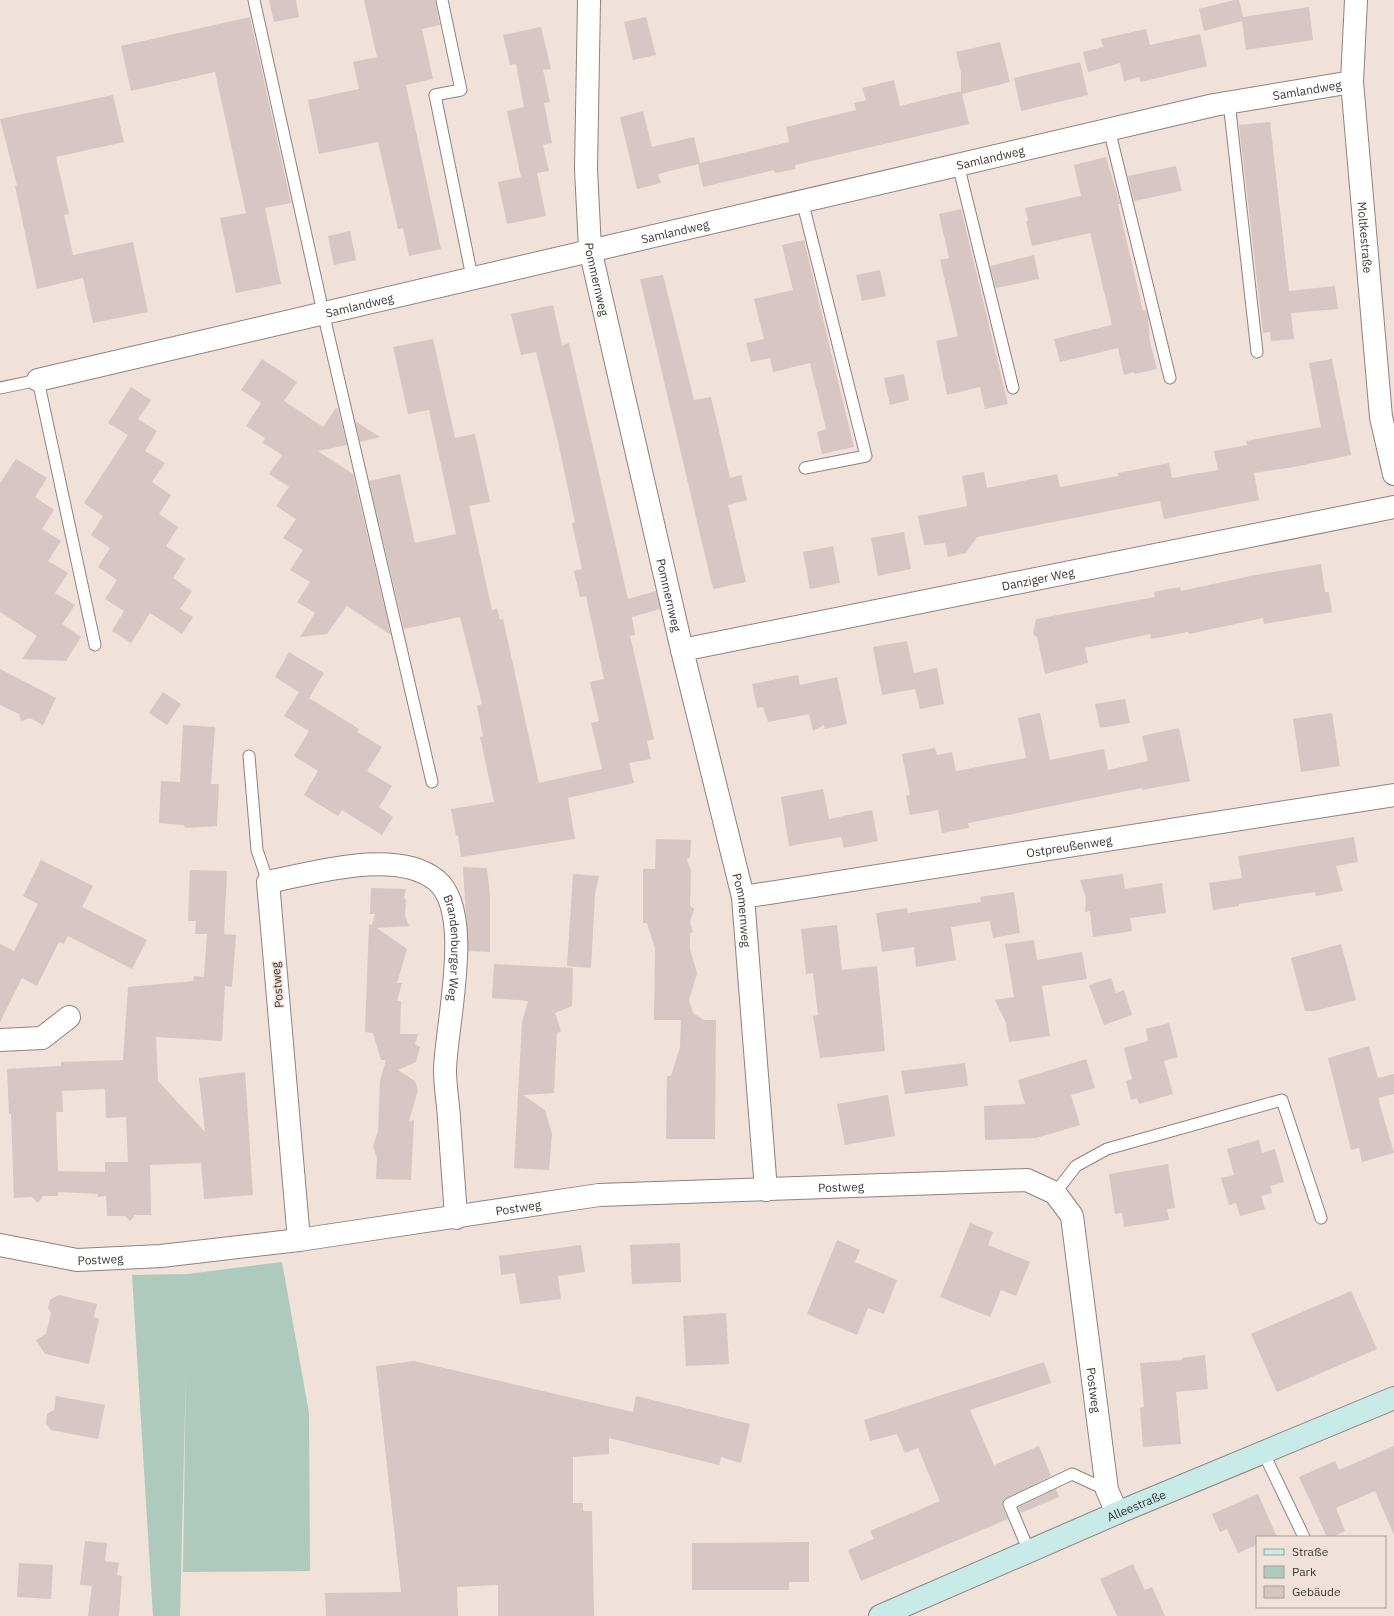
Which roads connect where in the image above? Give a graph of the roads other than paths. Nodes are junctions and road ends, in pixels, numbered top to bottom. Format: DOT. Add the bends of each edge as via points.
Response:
graph roads {
  1 [pos="254,0"];
  2 [pos="442,0"];
  3 [pos="589,0"];
  4 [pos="1358,1"];
  5 [pos="1352,82"];
  6 [pos="1229,102"];
  7 [pos="1110,129"];
  8 [pos="958,164"];
  9 [pos="802,200"];
  10 [pos="590,249"];
  11 [pos="472,277"];
  12 [pos="323,312"];
  13 [pos="1257,352"];
  14 [pos="1170,378"];
  15 [pos="38,380"];
  16 [pos="0,388"];
  17 [pos="1013,388"];
  18 [pos="1388,415"];
  19 [pos="805,468"];
  20 [pos="1394,474"];
  21 [pos="1394,507"];
  22 [pos="95,645"];
  23 [pos="682,650"];
  24 [pos="249,756"];
  25 [pos="432,782"];
  26 [pos="1394,795"];
  27 [pos="268,882"];
  28 [pos="743,897"];
  29 [pos="69,1017"];
  30 [pos="0,1040"];
  31 [pos="766,1190"];
  32 [pos="1055,1193"];
  33 [pos="456,1218"];
  34 [pos="1320,1218"];
  35 [pos="299,1240"];
  36 [pos="0,1245"];
  37 [pos="1394,1398"];
  38 [pos="1263,1452"];
  39 [pos="1107,1490"];
  40 [pos="1117,1513"];
  41 [pos="1304,1536"];
  42 [pos="1029,1551"];
  43 [pos="880,1616"];
  1 -- 12 [label="lane"];
  2 -- 11 [label="lane" via="461,90 435,96"];
  3 -- 10 [label="street, Pommernweg" via="586,169"];
  4 -- 5 [label="street, Moltkestraße"];
  5 -- 6 [label="street, Samlandweg"];
  5 -- 18 [label="street, Moltkestraße"];
  6 -- 7 [label="street, Samlandweg"];
  6 -- 13 [label="lane"];
  7 -- 8 [label="street, Samlandweg"];
  7 -- 14 [label="lane"];
  8 -- 9 [label="street, Samlandweg"];
  8 -- 17 [label="lane"];
  9 -- 10 [label="street, Samlandweg"];
  9 -- 19 [label="lane" via="866,456"];
  10 -- 11 [label="street, Samlandweg"];
  10 -- 23 [label="street, Pommernweg"];
  11 -- 12 [label="street, Samlandweg"];
  12 -- 15 [label="street, Samlandweg"];
  12 -- 25 [label="lane"];
  15 -- 16 [label="lane, Samlandweg"];
  15 -- 22 [label="lane"];
  18 -- 20 [label="street, Moltkestraße"];
  21 -- 23 [label="street, Danziger Weg"];
  23 -- 28 [label="street, Pommernweg"];
  24 -- 27 [label="lane, Postweg" via="257,850"];
  26 -- 28 [label="street, Ostpreußenweg"];
  27 -- 33 [label="street, Brandenburger Weg" via="360,865 390,864 413,868 436,880 451,900 456,926 455,965 445,1070"];
  27 -- 35 [label="street, Postweg"];
  28 -- 31 [label="street, Pommernweg"];
  29 -- 30 [label="street" via="42,1038"];
  31 -- 32 [label="street, Postweg" via="1027,1180"];
  31 -- 33 [label="street, Postweg" via="599,1195"];
  32 -- 34 [label="lane" via="1076,1166 1107,1149 1282,1100"];
  32 -- 39 [label="street, Postweg" via="1072,1216"];
  33 -- 35 [label="street, Postweg"];
  35 -- 36 [label="street, Postweg" via="161,1256 77,1260"];
  37 -- 38 [label="street, Alleestraße"];
  38 -- 40 [label="street, Alleestraße"];
  38 -- 41 [label="lane"];
  39 -- 40 [label="street, Postweg"];
  39 -- 42 [label="lane" via="1072,1474 1008,1504"];
  40 -- 42 [label="street, Alleestraße"];
  42 -- 43 [label="street, Alleestraße"];
}
